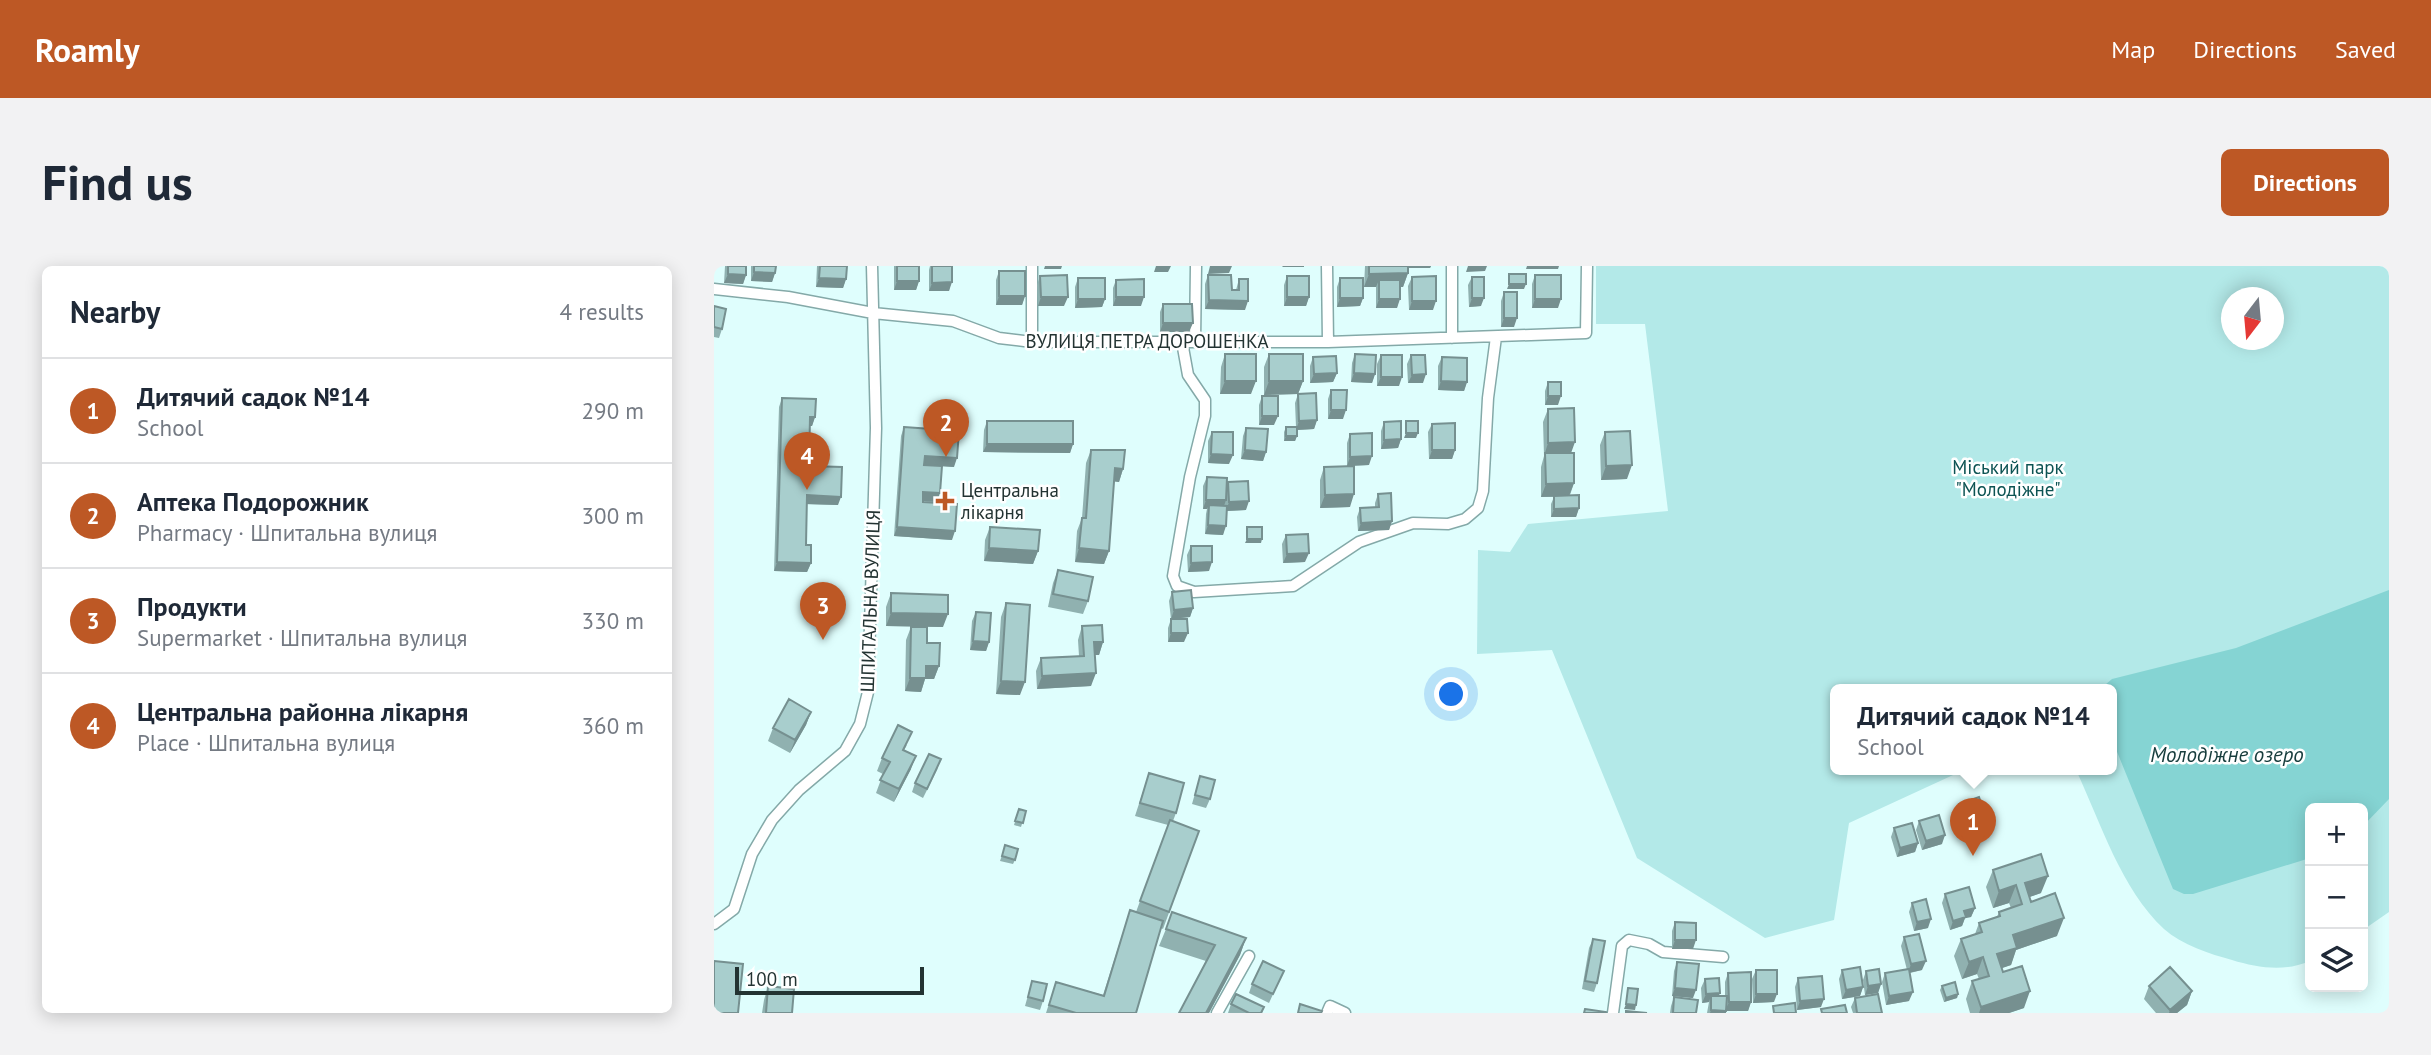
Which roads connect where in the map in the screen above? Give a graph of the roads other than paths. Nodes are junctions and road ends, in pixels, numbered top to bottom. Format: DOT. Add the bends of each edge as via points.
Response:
graph roads {
  1 [pos="872,266"];
  2 [pos="1032,266"];
  3 [pos="1196,266"];
  4 [pos="1327,266"];
  5 [pos="1452,266"];
  6 [pos="1587,266"];
  7 [pos="714,289"];
  8 [pos="873,313"];
  9 [pos="1496,337"];
  10 [pos="1452,338"];
  11 [pos="1032,342"];
  12 [pos="1182,342"];
  13 [pos="1195,342"];
  14 [pos="1328,342"];
  15 [pos="714,923"];
  16 [pos="1249,956"];
  17 [pos="1723,957"];
  18 [pos="1217,1013"];
  19 [pos="1327,1013"];
  20 [pos="1345,1013"];
  21 [pos="1613,1013"];
  1 -- 8 [label="street, ШПИТАЛЬНА ВУЛИЦЯ"];
  2 -- 11 [label="street"];
  3 -- 13 [label="street"];
  4 -- 14 [label="street"];
  5 -- 10 [label="street"];
  6 -- 9 [label="street, ВУЛИЦЯ ПЕТРА ДОРОШЕНКА" via="1586,334"];
  7 -- 8 [label="street, ВУЛИЦЯ ПЕТРА ДОРОШЕНКА"];
  8 -- 11 [label="street, ВУЛИЦЯ ПЕТРА ДОРОШЕНКА" via="953,321 999,338"];
  8 -- 15 [label="street, ШПИТАЛЬНА ВУЛИЦЯ" via="876,428 871,652 860,724 845,751 772,820 752,854 734,909"];
  9 -- 10 [label="street, ВУЛИЦЯ ПЕТРА ДОРОШЕНКА"];
  9 -- 12 [label="street" via="1478,508 1465,519 1448,524 1413,523 1359,542 1293,586 1194,593 1177,586 1173,576 1205,400 1188,375"];
  10 -- 14 [label="street, ВУЛИЦЯ ПЕТРА ДОРОШЕНКА"];
  11 -- 12 [label="street, ВУЛИЦЯ ПЕТРА ДОРОШЕНКА"];
  12 -- 13 [label="street, ВУЛИЦЯ ПЕТРА ДОРОШЕНКА"];
  13 -- 14 [label="street, ВУЛИЦЯ ПЕТРА ДОРОШЕНКА"];
  16 -- 18 [label="street"];
  17 -- 21 [label="street" via="1663,952 1629,940 1622,946"];
  19 -- 20 [label="street" via="1331,1006"];
}
